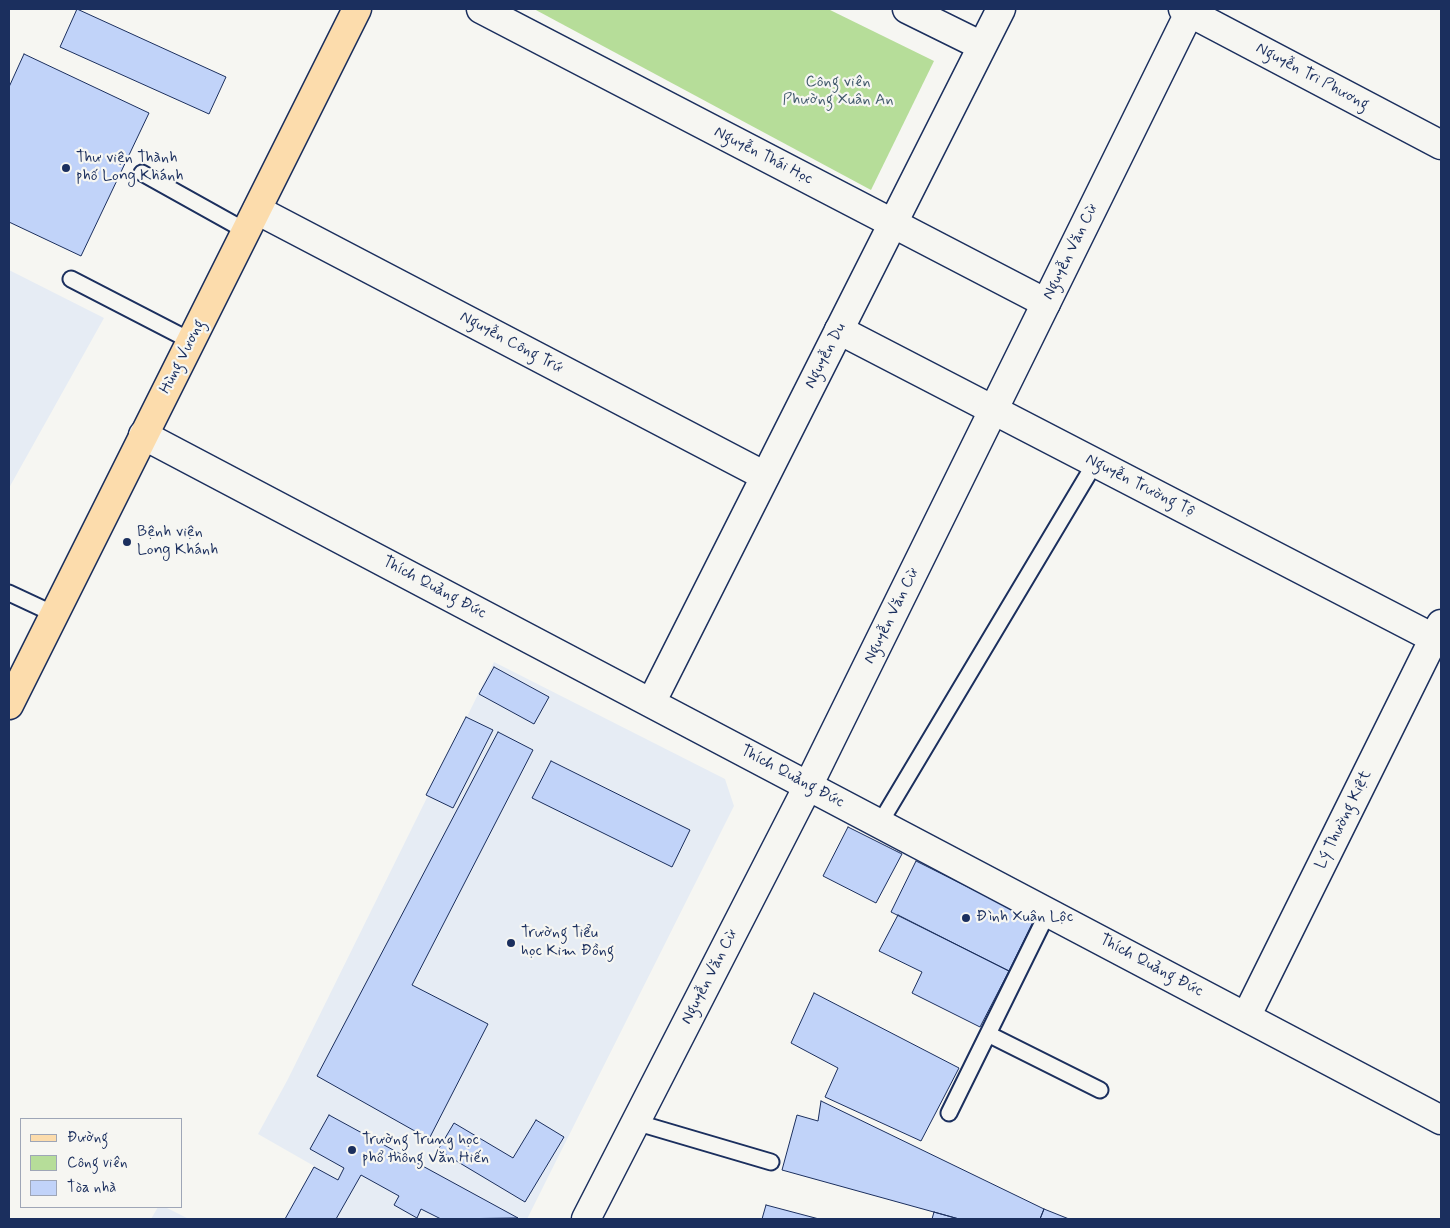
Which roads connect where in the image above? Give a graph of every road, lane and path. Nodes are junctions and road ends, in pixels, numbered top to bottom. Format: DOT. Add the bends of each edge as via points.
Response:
graph roads {
  1 [pos="481,9"];
  2 [pos="907,9"];
  3 [pos="1001,9"];
  4 [pos="353,10"];
  5 [pos="1188,10"];
  6 [pos="982,46"];
  7 [pos="1441,145"];
  8 [pos="142,173"];
  9 [pos="251,221"];
  10 [pos="893,223"];
  11 [pos="71,280"];
  12 [pos="1046,303"];
  13 [pos="839,330"];
  14 [pos="191,341"];
  15 [pos="993,410"];
  16 [pos="143,435"];
  17 [pos="1095,463"];
  18 [pos="765,476"];
  19 [pos="9,593"];
  20 [pos="54,614"];
  21 [pos="1439,635"];
  22 [pos="651,703"];
  23 [pos="9,705"];
  24 [pos="808,786"];
  25 [pos="880,824"];
  26 [pos="1048,912"];
  27 [pos="1246,1017"];
  28 [pos="988,1034"];
  29 [pos="1100,1090"];
  30 [pos="949,1113"];
  31 [pos="1441,1120"];
  32 [pos="635,1122"];
  33 [pos="771,1162"];
  34 [pos="586,1219"];
  1 -- 10 [label="street, Nguyễn Thái Học"];
  2 -- 6 [label="street"];
  3 -- 6 [label="street, Nguyễn Du"];
  4 -- 9 [label="main road, Hùng Vương"];
  5 -- 7 [label="street, Nguyễn Tri Phương"];
  5 -- 12 [label="street, Nguyễn Văn Cừ"];
  6 -- 10 [label="street, Nguyễn Du"];
  8 -- 9 [label="lane"];
  9 -- 14 [label="main road, Hùng Vương"];
  9 -- 18 [label="street, Nguyễn Công Trứ"];
  10 -- 12 [label="street, Nguyễn Thái Học"];
  10 -- 13 [label="street, Nguyễn Du"];
  11 -- 14 [label="lane"];
  12 -- 15 [label="street, Nguyễn Văn Cừ"];
  13 -- 15 [label="street, Nguyễn Trường Tộ"];
  13 -- 18 [label="street, Nguyễn Du"];
  14 -- 16 [label="main road, Hùng Vương"];
  15 -- 17 [label="street, Nguyễn Trường Tộ"];
  15 -- 24 [label="street, Nguyễn Văn Cừ"];
  16 -- 20 [label="main road, Hùng Vương"];
  16 -- 22 [label="street, Thích Quảng Đức"];
  17 -- 21 [label="street, Nguyễn Trường Tộ"];
  17 -- 25 [label="lane"];
  18 -- 22 [label="street, Nguyễn Du"];
  19 -- 20 [label="lane"];
  20 -- 23 [label="main road, Hùng Vương"];
  21 -- 27 [label="street, Lý Thường Kiệt"];
  22 -- 24 [label="street, Thích Quảng Đức"];
  24 -- 25 [label="street, Thích Quảng Đức"];
  24 -- 32 [label="street, Nguyễn Văn Cừ"];
  25 -- 26 [label="street, Thích Quảng Đức"];
  26 -- 27 [label="street, Thích Quảng Đức"];
  26 -- 28 [label="lane"];
  27 -- 31 [label="street, Thích Quảng Đức"];
  28 -- 29 [label="lane"];
  28 -- 30 [label="lane"];
  32 -- 33 [label="lane"];
  32 -- 34 [label="street, Nguyễn Văn Cừ"];
}
